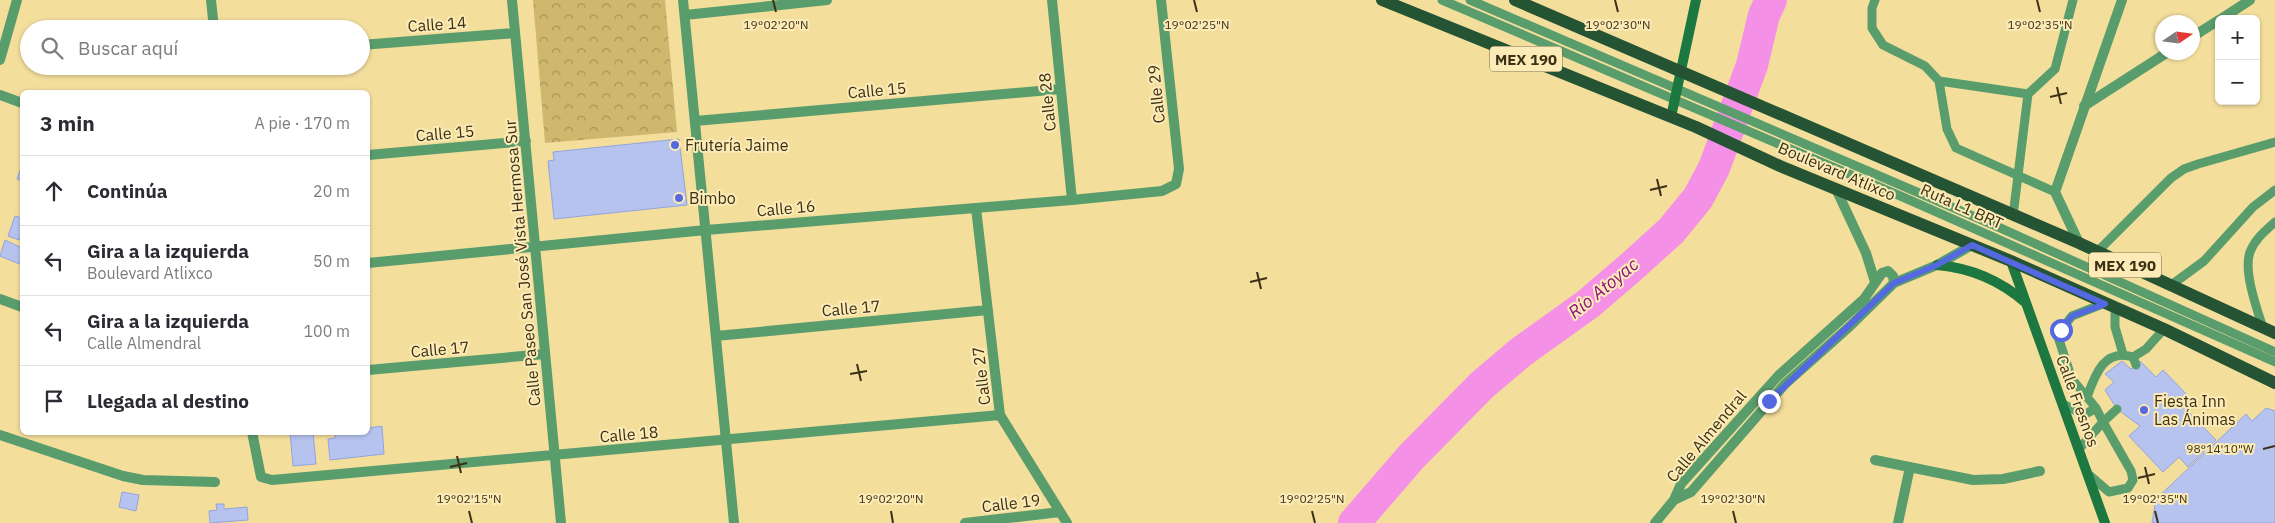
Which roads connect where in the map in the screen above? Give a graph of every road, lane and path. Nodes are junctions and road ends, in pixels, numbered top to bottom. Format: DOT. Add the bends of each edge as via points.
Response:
graph roads {
  1 [pos="17,0"];
  2 [pos="211,0"];
  3 [pos="512,0"];
  4 [pos="683,0"];
  5 [pos="827,0"];
  6 [pos="1052,0"];
  7 [pos="1161,0"];
  8 [pos="1382,0"];
  9 [pos="1442,0"];
  10 [pos="1470,0"];
  11 [pos="1515,0"];
  12 [pos="1696,0"];
  13 [pos="1875,0"];
  14 [pos="2073,0"];
  15 [pos="2122,0"];
  16 [pos="2250,0"];
  17 [pos="685,15"];
  18 [pos="2226,15"];
  19 [pos="213,20"];
  20 [pos="2215,22"];
  21 [pos="2200,32"];
  22 [pos="515,33"];
  23 [pos="370,44"];
  24 [pos="0,60"];
  25 [pos="2156,60"];
  26 [pos="1681,71"];
  27 [pos="1939,81"];
  28 [pos="1060,89"];
  29 [pos="2028,94"];
  30 [pos="0,95"];
  31 [pos="1676,95"];
  32 [pos="20,102"];
  33 [pos="1703,106"];
  34 [pos="2084,106"];
  35 [pos="1671,117"];
  36 [pos="695,121"];
  37 [pos="526,141"];
  38 [pos="2275,142"];
  39 [pos="370,155"];
  40 [pos="2019,177"];
  41 [pos="1176,184"];
  42 [pos="1836,189"];
  43 [pos="2275,190"];
  44 [pos="2055,192"];
  45 [pos="1072,200"];
  46 [pos="976,208"];
  47 [pos="2013,216"];
  48 [pos="2275,222"];
  49 [pos="706,230"];
  50 [pos="2080,243"];
  51 [pos="1972,245"];
  52 [pos="535,246"];
  53 [pos="2097,252"];
  54 [pos="2011,261"];
  55 [pos="370,263"];
  56 [pos="1937,265"];
  57 [pos="1875,282"];
  58 [pos="1894,283"];
  59 [pos="2170,286"];
  60 [pos="0,299"];
  61 [pos="2027,304"];
  62 [pos="20,306"];
  63 [pos="2110,306"];
  64 [pos="988,310"];
  65 [pos="2164,330"];
  66 [pos="2269,331"];
  67 [pos="716,336"];
  68 [pos="2275,352"];
  69 [pos="545,354"];
  70 [pos="2123,354"];
  71 [pos="2275,362"];
  72 [pos="370,370"];
  73 [pos="2275,383"];
  74 [pos="2087,397"];
  75 [pos="2063,404"];
  76 [pos="2096,408"];
  77 [pos="2117,409"];
  78 [pos="1000,415"];
  79 [pos="2104,422"];
  80 [pos="0,435"];
  81 [pos="253,435"];
  82 [pos="726,441"];
  83 [pos="2079,449"];
  84 [pos="555,456"];
  85 [pos="1875,460"];
  86 [pos="1910,467"];
  87 [pos="2040,471"];
  88 [pos="2088,474"];
  89 [pos="216,482"];
  90 [pos="1674,500"];
  91 [pos="1060,512"];
  92 [pos="1657,522"];
  93 [pos="561,523"];
  94 [pos="734,523"];
  95 [pos="965,523"];
  96 [pos="1067,523"];
  97 [pos="1898,523"];
  98 [pos="2105,523"];
  1 -- 24 [label="street"];
  2 -- 19 [label="street"];
  3 -- 22 [label="street, Calle Paseo San José Vista Hermosa Sur"];
  4 -- 17 [label="street"];
  5 -- 17 [label="street"];
  6 -- 28 [label="street, Calle 28"];
  7 -- 41 [label="street, Calle 29" via="1179,169"];
  8 -- 35 [label="main road, Boulevard Atlixco / MEX 190"];
  9 -- 31 [label="lane, Ruta L1 BRT"];
  10 -- 31 [label="lane, Ruta L1 BRT"];
  11 -- 26 [label="main road, Boulevard Atlixco / MEX 190"];
  12 -- 26 [label="main road"];
  13 -- 27 [label="lane" via="1872,28 1883,45 1925,66"];
  14 -- 29 [label="lane" via="2055,69"];
  15 -- 34 [label="street"];
  16 -- 18 [label="street"];
  17 -- 36 [label="street"];
  20 -- 21 [label="street"];
  22 -- 23 [label="street, Calle 14"];
  22 -- 37 [label="street, Calle Paseo San José Vista Hermosa Sur"];
  25 -- 34 [label="street"];
  26 -- 31 [label="main road"];
  26 -- 47 [label="main road, Boulevard Atlixco / MEX 190"];
  27 -- 29 [label="lane"];
  27 -- 40 [label="lane" via="1947,129 1956,148"];
  28 -- 36 [label="street, Calle 15"];
  28 -- 45 [label="street, Calle 28"];
  29 -- 40 [label="lane"];
  30 -- 32 [label="street"];
  31 -- 33 [label="lane, Ruta L1 BRT"];
  31 -- 35 [label="main road"];
  33 -- 68 [label="lane, Ruta L1 BRT" via="1789,137 1996,226"];
  33 -- 71 [label="lane, Ruta L1 BRT" via="1786,146"];
  34 -- 44 [label="street"];
  35 -- 42 [label="main road, Boulevard Atlixco / MEX 190"];
  36 -- 49 [label="street"];
  37 -- 39 [label="street, Calle 15"];
  37 -- 52 [label="street, Calle Paseo San José Vista Hermosa Sur"];
  38 -- 53 [label="lane" via="2184,169"];
  40 -- 44 [label="lane"];
  40 -- 47 [label="lane"];
  41 -- 45 [label="street, Calle 16" via="1162,190"];
  42 -- 51 [label="main road, Boulevard Atlixco / MEX 190"];
  42 -- 57 [label="street" via="1866,253"];
  43 -- 59 [label="lane" via="2253,207 2204,261"];
  44 -- 50 [label="street"];
  45 -- 46 [label="street, Calle 16"];
  46 -- 49 [label="street, Calle 16"];
  46 -- 64 [label="street, Calle 27"];
  47 -- 50 [label="main road, Boulevard Atlixco / MEX 190"];
  48 -- 66 [label="lane" via="2259,236 2250,253 2252,293"];
  49 -- 52 [label="street, Calle 16"];
  49 -- 67 [label="street"];
  50 -- 53 [label="main road, Boulevard Atlixco / MEX 190"];
  51 -- 54 [label="main road, Boulevard Atlixco / MEX 190"];
  51 -- 56 [label="street, Calle Almendral"];
  52 -- 55 [label="street, Calle 16"];
  52 -- 69 [label="street, Calle Paseo San José Vista Hermosa Sur"];
  53 -- 59 [label="main road, Boulevard Atlixco / MEX 190"];
  54 -- 61 [label="main road, Calle Fresnos"];
  54 -- 63 [label="main road, Boulevard Atlixco / MEX 190"];
  56 -- 58 [label="street, Calle Almendral"];
  56 -- 61 [label="main road" via="1986,276"];
  57 -- 58 [label="street" via="1888,271"];
  57 -- 90 [label="street, Calle Almendral" via="1864,298 1763,392 1681,484"];
  58 -- 90 [label="street, Calle Almendral" via="1785,384 1691,492"];
  59 -- 66 [label="main road, Boulevard Atlixco / MEX 190"];
  60 -- 62 [label="street"];
  61 -- 75 [label="main road, Calle Fresnos"];
  63 -- 65 [label="main road, Boulevard Atlixco / MEX 190"];
  63 -- 70 [label="lane"];
  63 -- 74 [label="lane" via="2072,316 2061,330 2059,340 2072,380"];
  64 -- 67 [label="street, Calle 17"];
  64 -- 78 [label="street, Calle 27"];
  65 -- 70 [label="lane" via="2135,361"];
  65 -- 73 [label="main road, Boulevard Atlixco / MEX 190"];
  67 -- 82 [label="street"];
  69 -- 72 [label="street, Calle 17"];
  69 -- 84 [label="street, Calle Paseo San José Vista Hermosa Sur"];
  70 -- 74 [label="lane" via="2107,360 2095,374"];
  74 -- 76 [label="lane"];
  75 -- 76 [label="lane" via="2084,415"];
  75 -- 83 [label="main road, Calle Fresnos"];
  76 -- 79 [label="lane"];
  77 -- 79 [label="lane"];
  78 -- 82 [label="street, Calle 18"];
  78 -- 91 [label="street, Calle 27"];
  79 -- 83 [label="lane"];
  79 -- 88 [label="lane" via="2133,480 2128,488 2109,492"];
  80 -- 89 [label="street" via="123,476 143,480"];
  81 -- 84 [label="street, Calle 18" via="260,477 272,480"];
  82 -- 84 [label="street, Calle 18"];
  82 -- 94 [label="street"];
  83 -- 88 [label="main road, Calle Fresnos"];
  84 -- 93 [label="street, Calle Paseo San José Vista Hermosa Sur"];
  85 -- 86 [label="street"];
  86 -- 87 [label="street" via="1973,480 2003,479"];
  86 -- 97 [label="street"];
  88 -- 98 [label="main road, Calle Fresnos"];
  90 -- 92 [label="street"];
  91 -- 95 [label="street, Calle 19"];
  91 -- 96 [label="street, Calle 27"];
}
